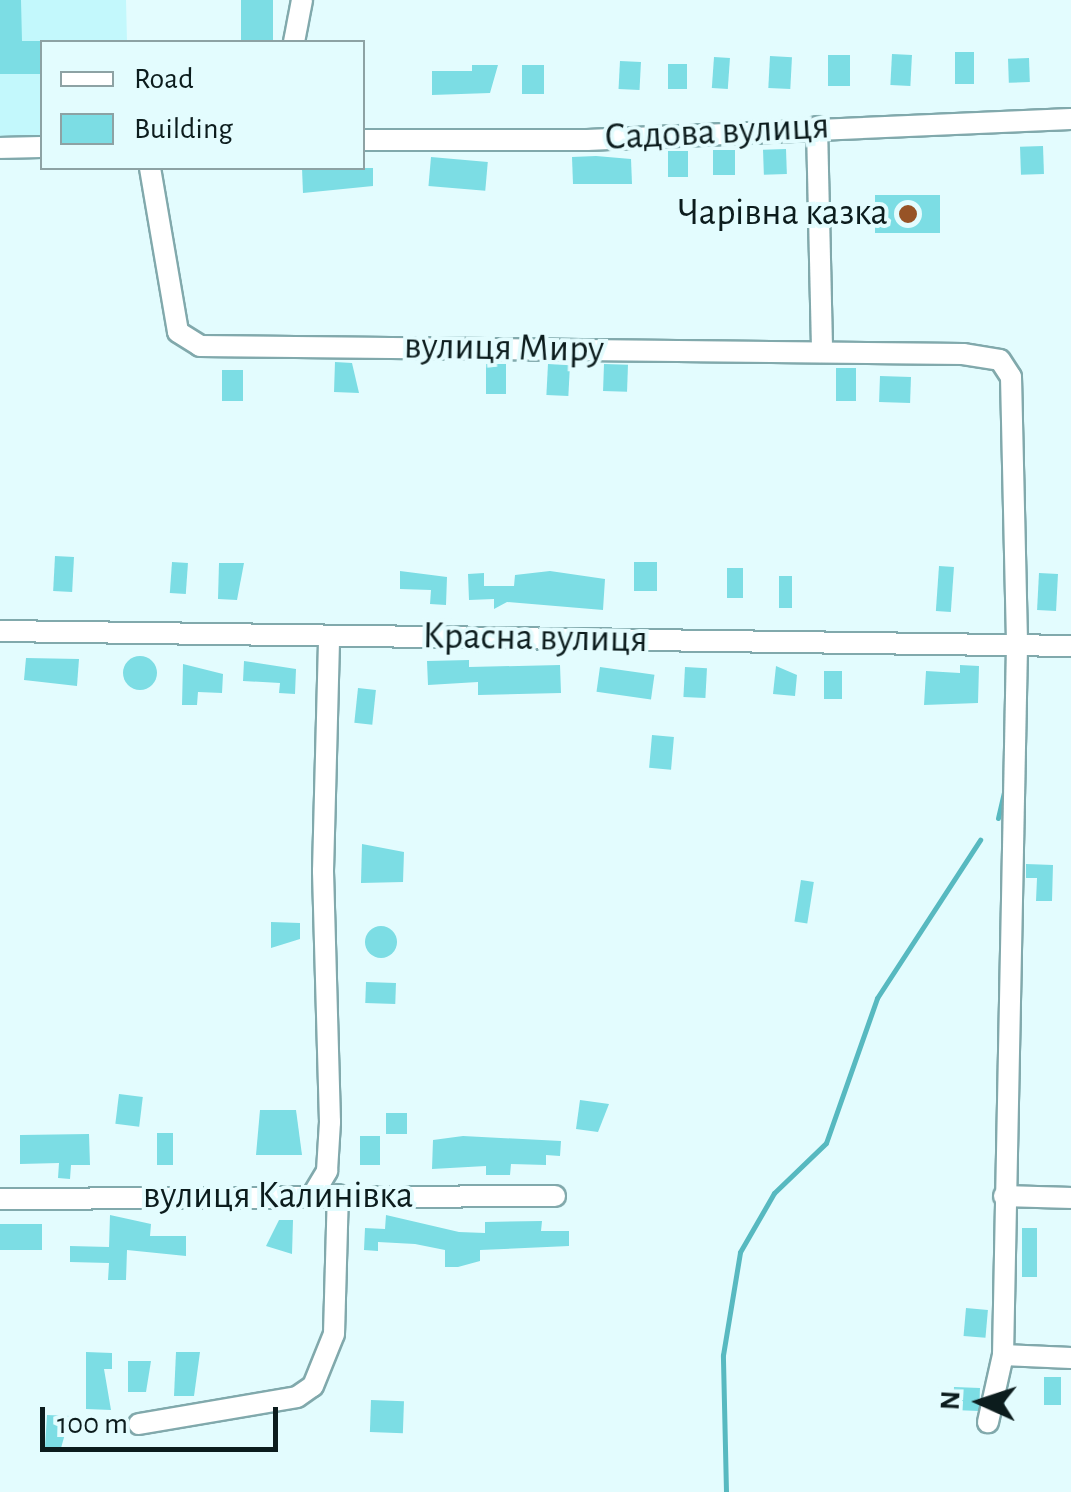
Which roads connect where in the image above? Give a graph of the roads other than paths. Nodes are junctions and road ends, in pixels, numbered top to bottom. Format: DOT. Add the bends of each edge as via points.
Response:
graph roads {
  1 [pos="302,0"];
  2 [pos="294,40"];
  3 [pos="1071,119"];
  4 [pos="817,127"];
  5 [pos="365,140"];
  6 [pos="40,147"];
  7 [pos="0,148"];
  8 [pos="150,170"];
  9 [pos="822,352"];
  10 [pos="0,631"];
  11 [pos="329,636"];
  12 [pos="1017,646"];
  13 [pos="1071,646"];
  14 [pos="314,1193"];
  15 [pos="338,1195"];
  16 [pos="556,1196"];
  17 [pos="1004,1196"];
  18 [pos="1071,1198"];
  19 [pos="0,1199"];
  20 [pos="1003,1356"];
  21 [pos="1071,1358"];
  22 [pos="988,1422"];
  23 [pos="139,1424"];
  1 -- 2 [label="street"];
  3 -- 4 [label="street, Садова вулиця"];
  4 -- 5 [label="street, Садова вулиця" via="587,140"];
  4 -- 9 [label="street"];
  6 -- 7 [label="street"];
  8 -- 9 [label="street, вулиця Миру" via="178,332 200,346"];
  9 -- 12 [label="street, вулиця Миру" via="1000,360 1011,376"];
  10 -- 11 [label="street, Красна вулиця"];
  11 -- 12 [label="street, Красна вулиця"];
  11 -- 14 [label="street" via="323,872 330,1122 327,1171"];
  12 -- 13 [label="street, Красна вулиця"];
  12 -- 17 [label="street"];
  14 -- 15 [label="street, вулиця Калинівка"];
  14 -- 19 [label="street, вулиця Калинівка"];
  15 -- 16 [label="street, вулиця Калинівка"];
  15 -- 23 [label="street" via="334,1334 313,1386 296,1397"];
  17 -- 18 [label="street"];
  17 -- 20 [label="street"];
  20 -- 21 [label="street"];
  20 -- 22 [label="street"];
}
